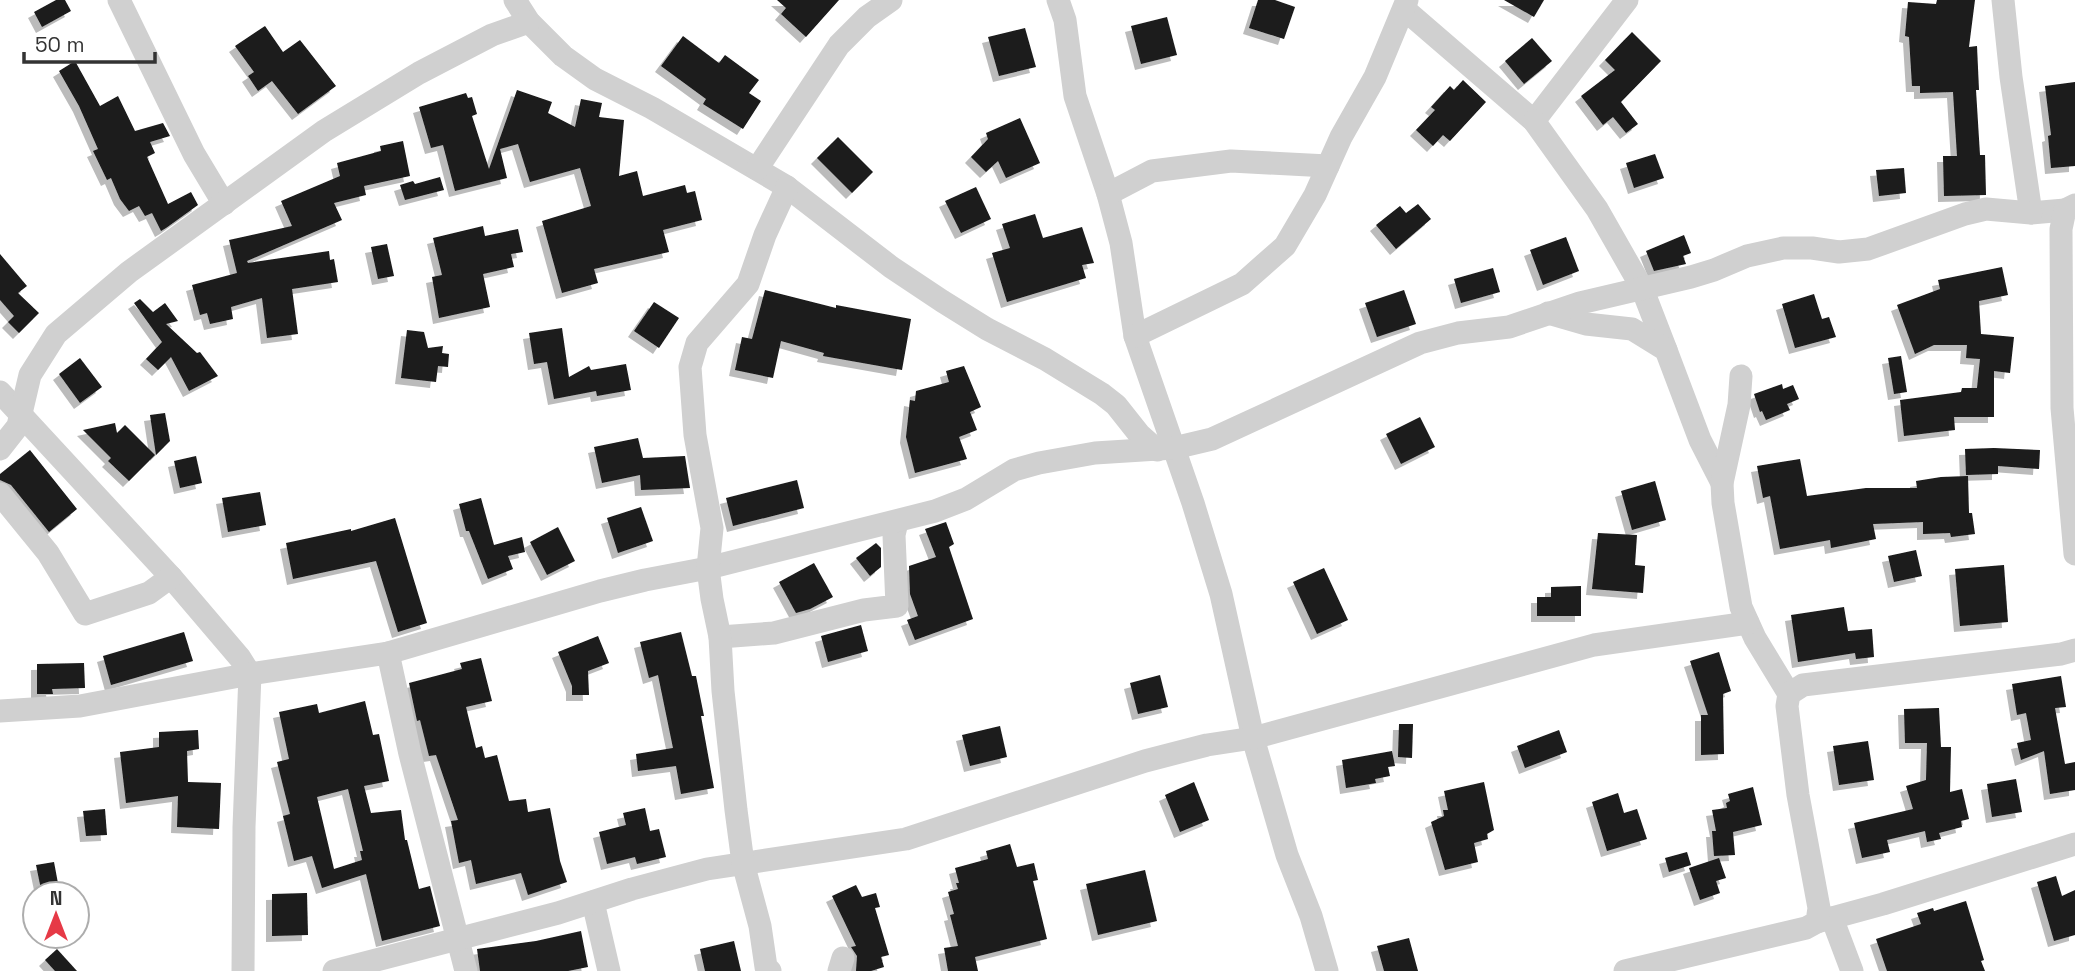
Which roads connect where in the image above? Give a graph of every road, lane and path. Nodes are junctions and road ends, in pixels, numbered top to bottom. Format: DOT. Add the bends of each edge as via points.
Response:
graph roads {
  1 [pos="119,0"];
  2 [pos="515,0"];
  3 [pos="891,0"];
  4 [pos="1058,0"];
  5 [pos="1627,0"];
  6 [pos="2003,0"];
  7 [pos="1406,4"];
  8 [pos="529,22"];
  9 [pos="1534,121"];
  10 [pos="1328,166"];
  11 [pos="757,169"];
  12 [pos="787,187"];
  13 [pos="1108,194"];
  14 [pos="224,204"];
  15 [pos="2070,208"];
  16 [pos="2031,213"];
  17 [pos="1642,288"];
  18 [pos="1548,313"];
  19 [pos="1135,336"];
  20 [pos="1666,350"];
  21 [pos="1741,376"];
  22 [pos="0,392"];
  23 [pos="19,413"];
  24 [pos="0,449"];
  25 [pos="1166,449"];
  26 [pos="1722,483"];
  27 [pos="0,494"];
  28 [pos="897,522"];
  29 [pos="2075,554"];
  30 [pos="708,568"];
  31 [pos="172,577"];
  32 [pos="1748,623"];
  33 [pos="720,637"];
  34 [pos="2075,650"];
  35 [pos="388,653"];
  36 [pos="250,674"];
  37 [pos="1789,694"];
  38 [pos="0,711"];
  39 [pos="1253,738"];
  40 [pos="2075,844"];
  41 [pos="743,863"];
  42 [pos="593,902"];
  43 [pos="1824,920"];
  44 [pos="459,938"];
  45 [pos="243,971"];
  46 [pos="334,971"];
  47 [pos="466,971"];
  48 [pos="609,971"];
  49 [pos="770,971"];
  50 [pos="1327,971"];
  51 [pos="1625,971"];
  52 [pos="1852,971"];
  1 -- 14 [label="street" via="188,142"];
  2 -- 8 [label="street"];
  3 -- 11 [label="street" via="839,45"];
  4 -- 13 [label="street" via="1075,96"];
  5 -- 9 [label="street"];
  6 -- 16 [label="street"];
  7 -- 9 [label="street"];
  7 -- 10 [label="street"];
  8 -- 11 [label="street" via="563,56 595,79"];
  8 -- 14 [label="street" via="492,34 419,73 324,131"];
  9 -- 17 [label="street" via="1597,209"];
  10 -- 13 [label="street" via="1231,161 1152,171"];
  10 -- 19 [label="street" via="1300,223 1266,264 1242,284"];
  11 -- 12 [label="street"];
  12 -- 25 [label="street" via="942,301 1102,394 1139,434"];
  12 -- 30 [label="street" via="748,284 692,354 693,414 712,528"];
  13 -- 19 [label="street" via="1121,243"];
  14 -- 23 [label="street" via="129,272 56,334 30,375"];
  15 -- 16 [label="street"];
  15 -- 29 [label="street" via="2061,229 2062,408"];
  16 -- 17 [label="street" via="1986,209 1868,250 1783,248"];
  17 -- 18 [label="street"];
  17 -- 20 [label="street"];
  18 -- 20 [label="street" via="1586,324 1632,329"];
  18 -- 25 [label="street" via="1509,327 1420,343 1212,439"];
  19 -- 25 [label="street"];
  20 -- 26 [label="street" via="1700,440"];
  21 -- 26 [label="street"];
  22 -- 23 [label="street"];
  23 -- 24 [label="street" via="18,426"];
  23 -- 31 [label="street"];
  25 -- 28 [label="street" via="1095,453 1014,470 966,499"];
  25 -- 39 [label="street" via="1221,594"];
  26 -- 32 [label="street" via="1736,586"];
  27 -- 31 [label="street" via="48,553 85,614 149,593"];
  28 -- 30 [label="street"];
  28 -- 33 [label="street" via="897,606 774,633"];
  30 -- 33 [label="street"];
  30 -- 35 [label="street" via="600,591"];
  31 -- 36 [label="street"];
  32 -- 37 [label="street"];
  32 -- 39 [label="street" via="1594,645"];
  33 -- 41 [label="street"];
  34 -- 37 [label="street" via="1803,685"];
  35 -- 36 [label="street"];
  35 -- 44 [label="street"];
  36 -- 38 [label="street" via="80,706"];
  36 -- 45 [label="street"];
  37 -- 43 [label="street" via="1798,795"];
  39 -- 41 [label="street" via="1145,761 906,839"];
  39 -- 50 [label="street"];
  40 -- 43 [label="street"];
  41 -- 42 [label="street"];
  41 -- 49 [label="street"];
  42 -- 44 [label="street"];
  42 -- 48 [label="street"];
  43 -- 51 [label="street"];
  43 -- 52 [label="street"];
  44 -- 46 [label="street"];
  44 -- 47 [label="street"];
}
